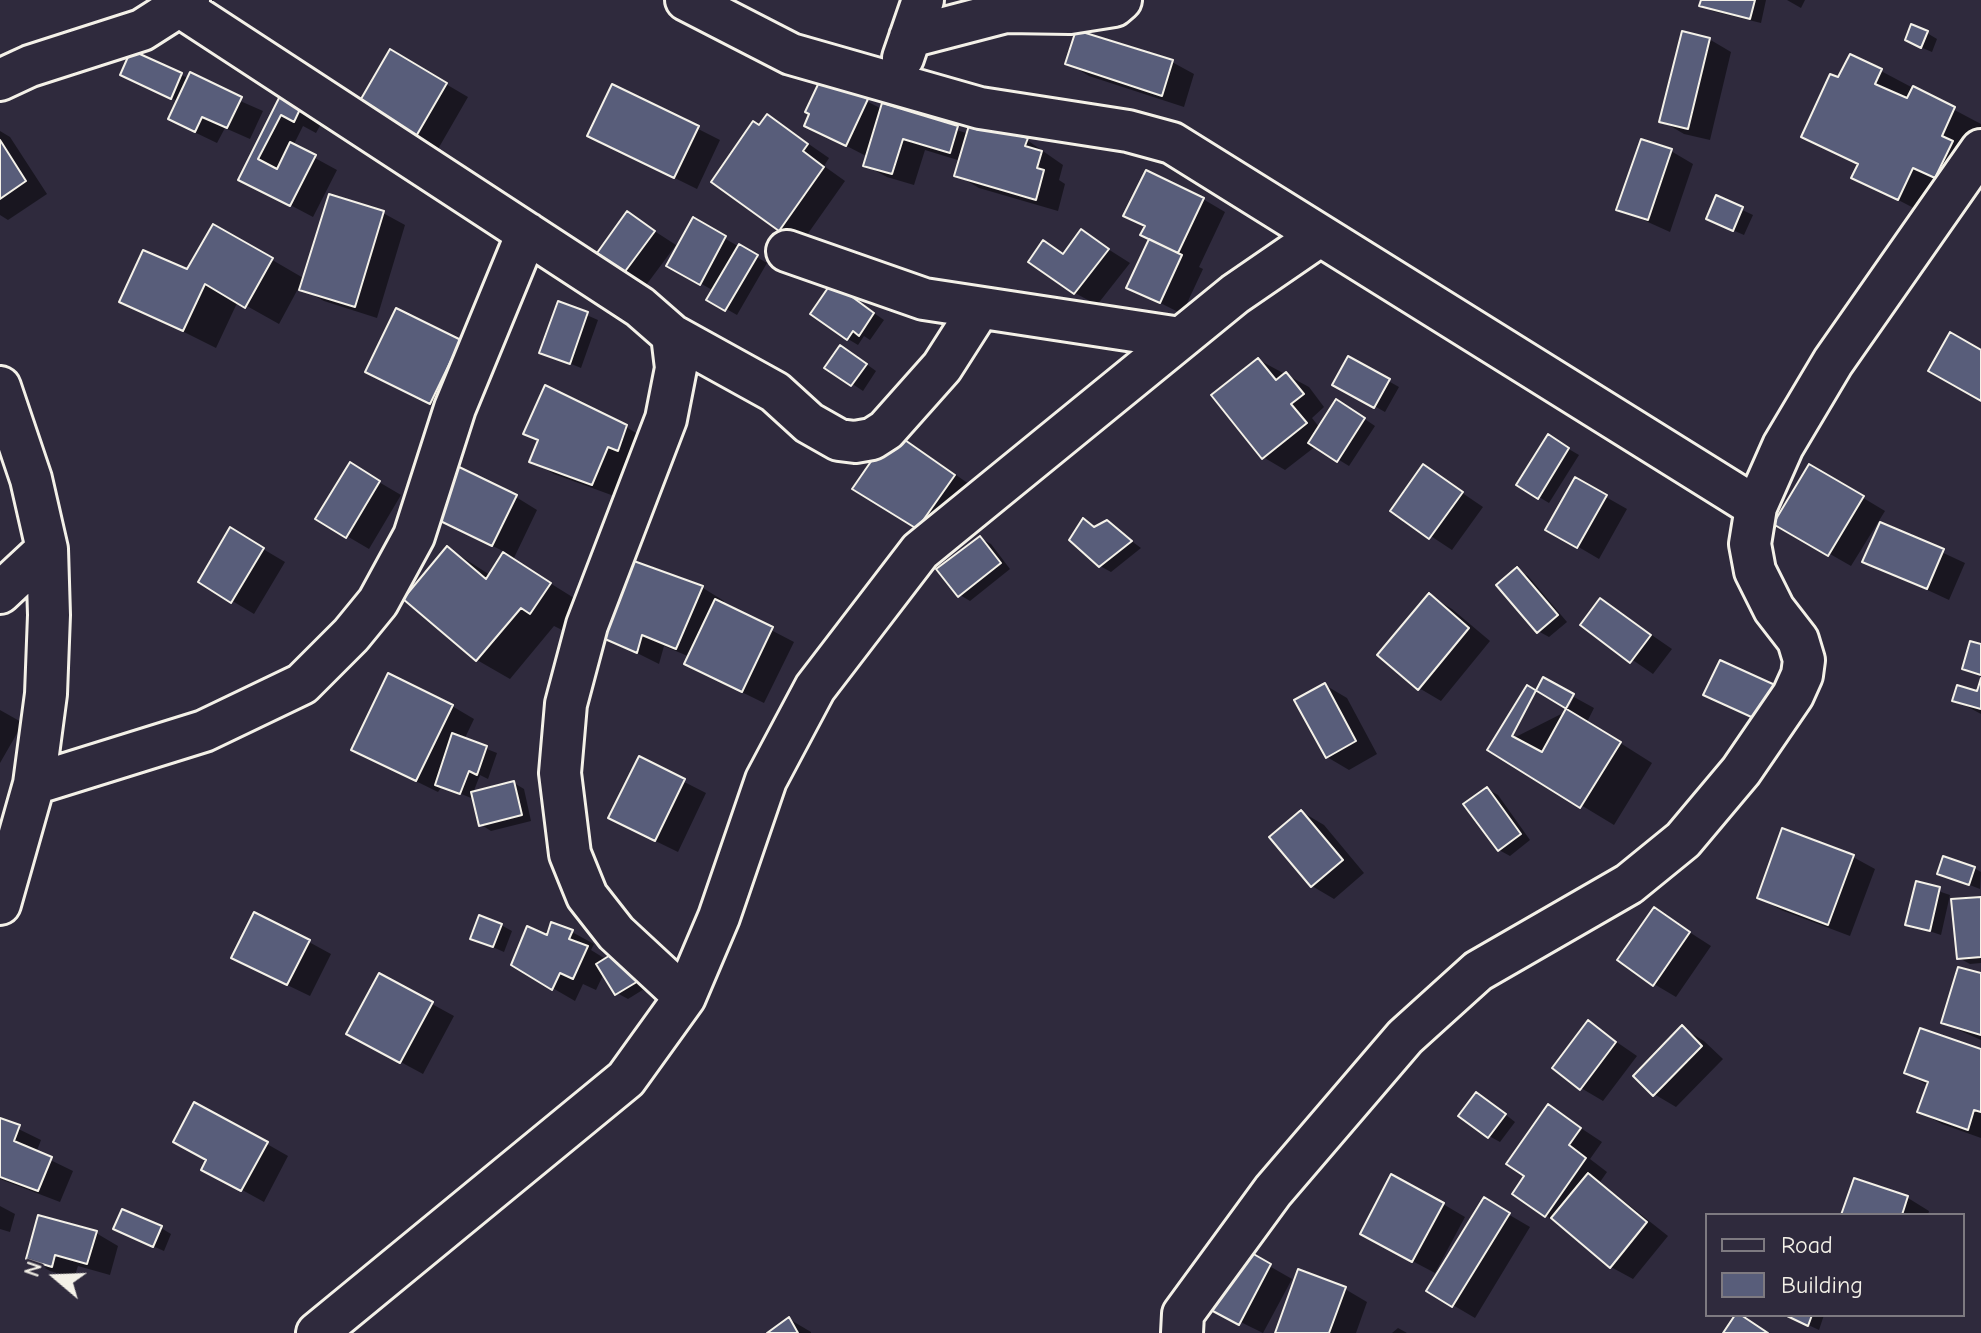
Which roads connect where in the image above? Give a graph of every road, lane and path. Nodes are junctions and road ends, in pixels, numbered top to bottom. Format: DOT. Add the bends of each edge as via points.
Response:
graph roads {
  1 [pos="686,0"];
  2 [pos="1121,0"];
  3 [pos="185,4"];
  4 [pos="917,18"];
  5 [pos="0,80"];
  6 [pos="894,84"];
  7 [pos="1981,150"];
  8 [pos="527,233"];
  9 [pos="1318,237"];
  10 [pos="787,251"];
  11 [pos="979,309"];
  12 [pos="672,335"];
  13 [pos="1180,338"];
  14 [pos="0,387"];
  15 [pos="1756,507"];
  16 [pos="47,549"];
  17 [pos="0,593"];
  18 [pos="34,784"];
  19 [pos="0,904"];
  20 [pos="685,997"];
  21 [pos="317,1333"];
  22 [pos="1182,1333"];
  1 -- 6 [label="street" via="791,54"];
  2 -- 4 [label="street" via="1114,6 1070,13"];
  3 -- 5 [label="street" via="142,30"];
  3 -- 8 [label="street"];
  4 -- 6 [label="street"];
  6 -- 9 [label="street" via="980,108 1172,143"];
  7 -- 15 [label="street" via="1833,362 1783,446"];
  8 -- 12 [label="street" via="640,307"];
  8 -- 18 [label="street" via="455,408 414,536 378,602 351,635 302,684 204,731"];
  9 -- 13 [label="street"];
  9 -- 15 [label="street"];
  10 -- 11 [label="street" via="883,287"];
  11 -- 12 [label="street" via="942,367 893,422 872,439 855,442 839,440 809,423 775,392"];
  11 -- 13 [label="street"];
  12 -- 20 [label="street" via="676,368 666,419 587,625 566,704 560,773 570,854 587,896 616,933"];
  13 -- 20 [label="street" via="920,551 864,620 815,688 766,780"];
  14 -- 16 [label="street" via="31,479"];
  15 -- 22 [label="street" via="1750,544 1755,571 1798,640 1804,660 1793,695 1741,771 1683,840 1629,884 1478,971 1405,1037 1273,1191 1183,1314"];
  16 -- 17 [label="street"];
  16 -- 18 [label="street" via="46,694"];
  18 -- 19 [label="street"];
  20 -- 21 [label="street" via="626,1079"];
}
